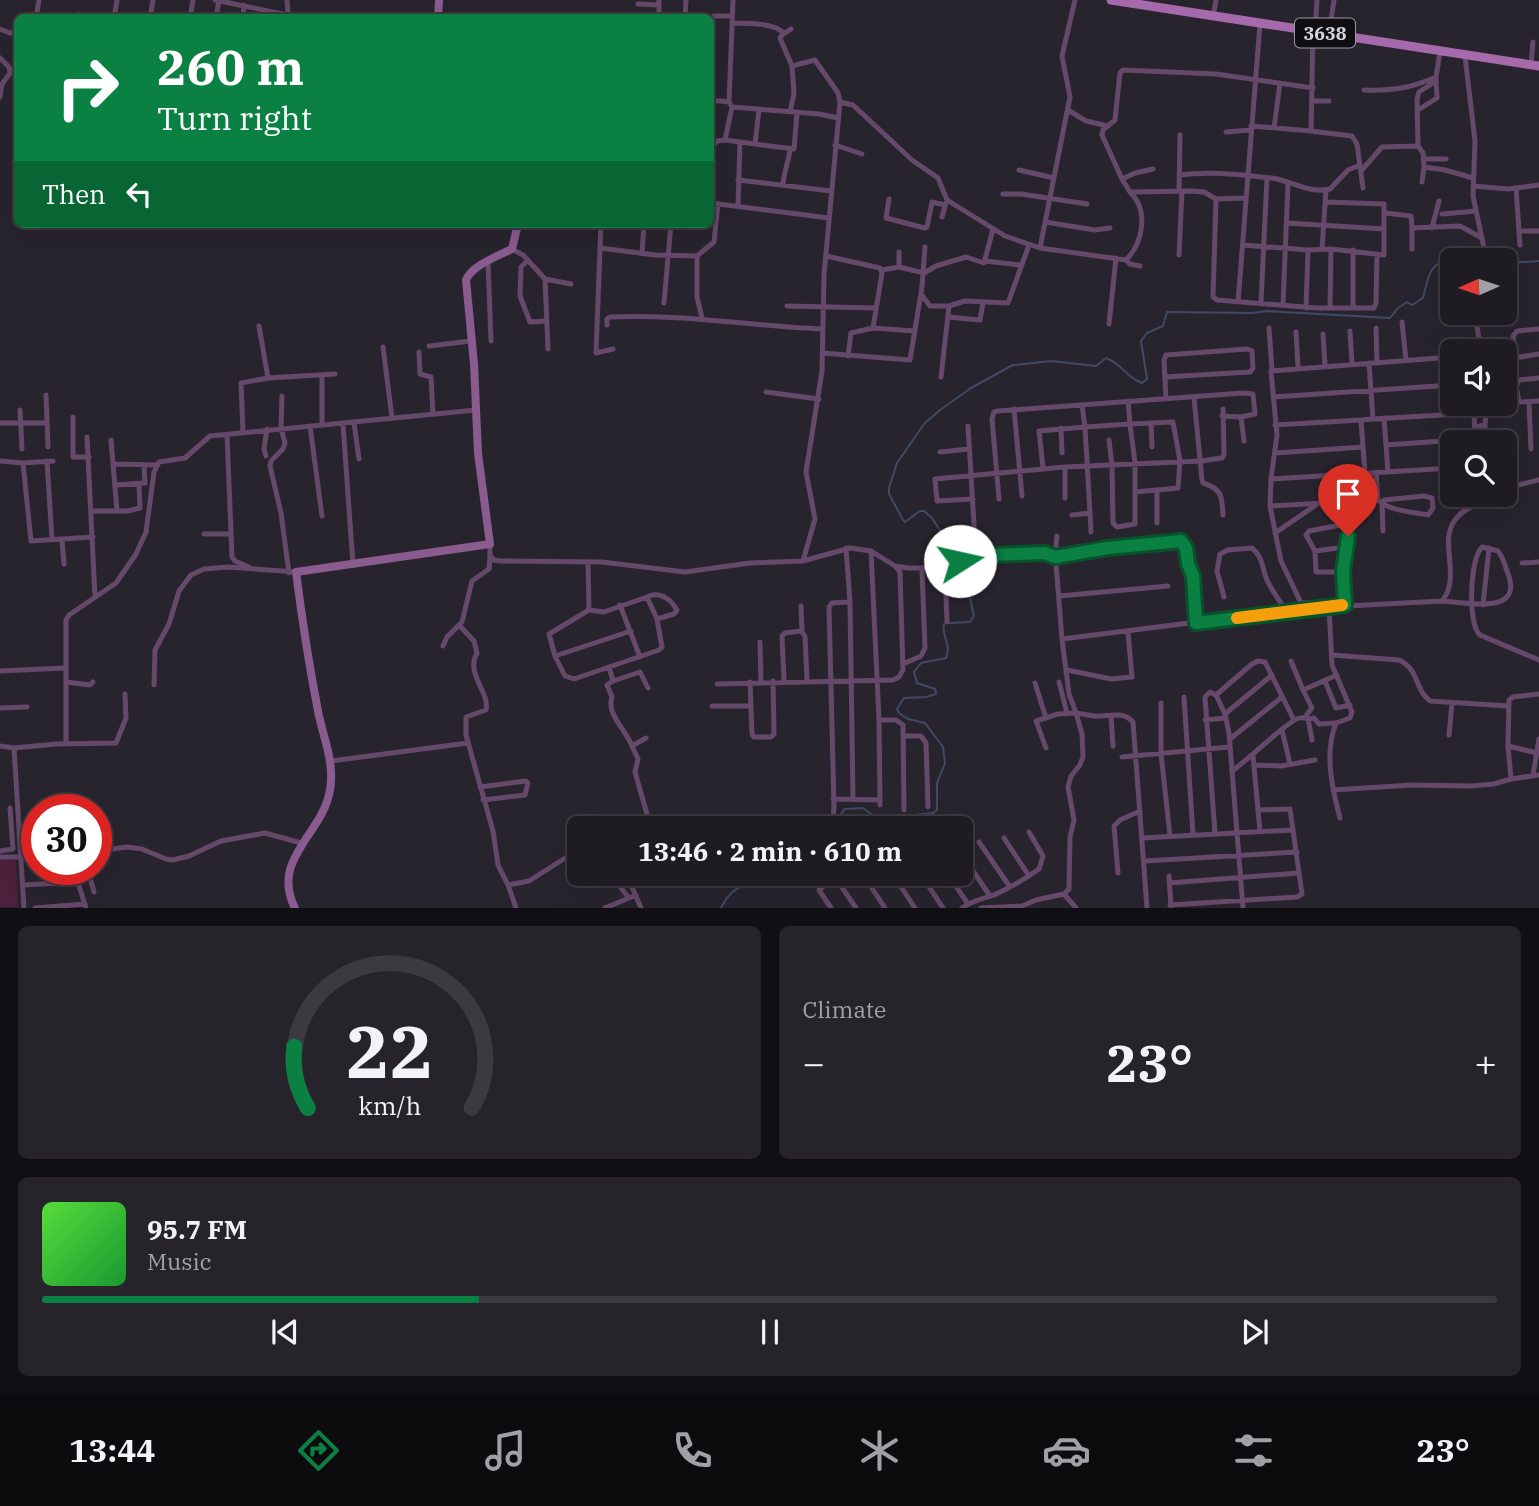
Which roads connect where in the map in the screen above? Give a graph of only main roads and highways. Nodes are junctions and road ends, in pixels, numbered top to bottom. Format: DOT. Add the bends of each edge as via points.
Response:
graph roads {
  1 [pos="1111,0"];
  2 [pos="1537,65"];
  1 -- 2 [label="main road, 3638"];
}
